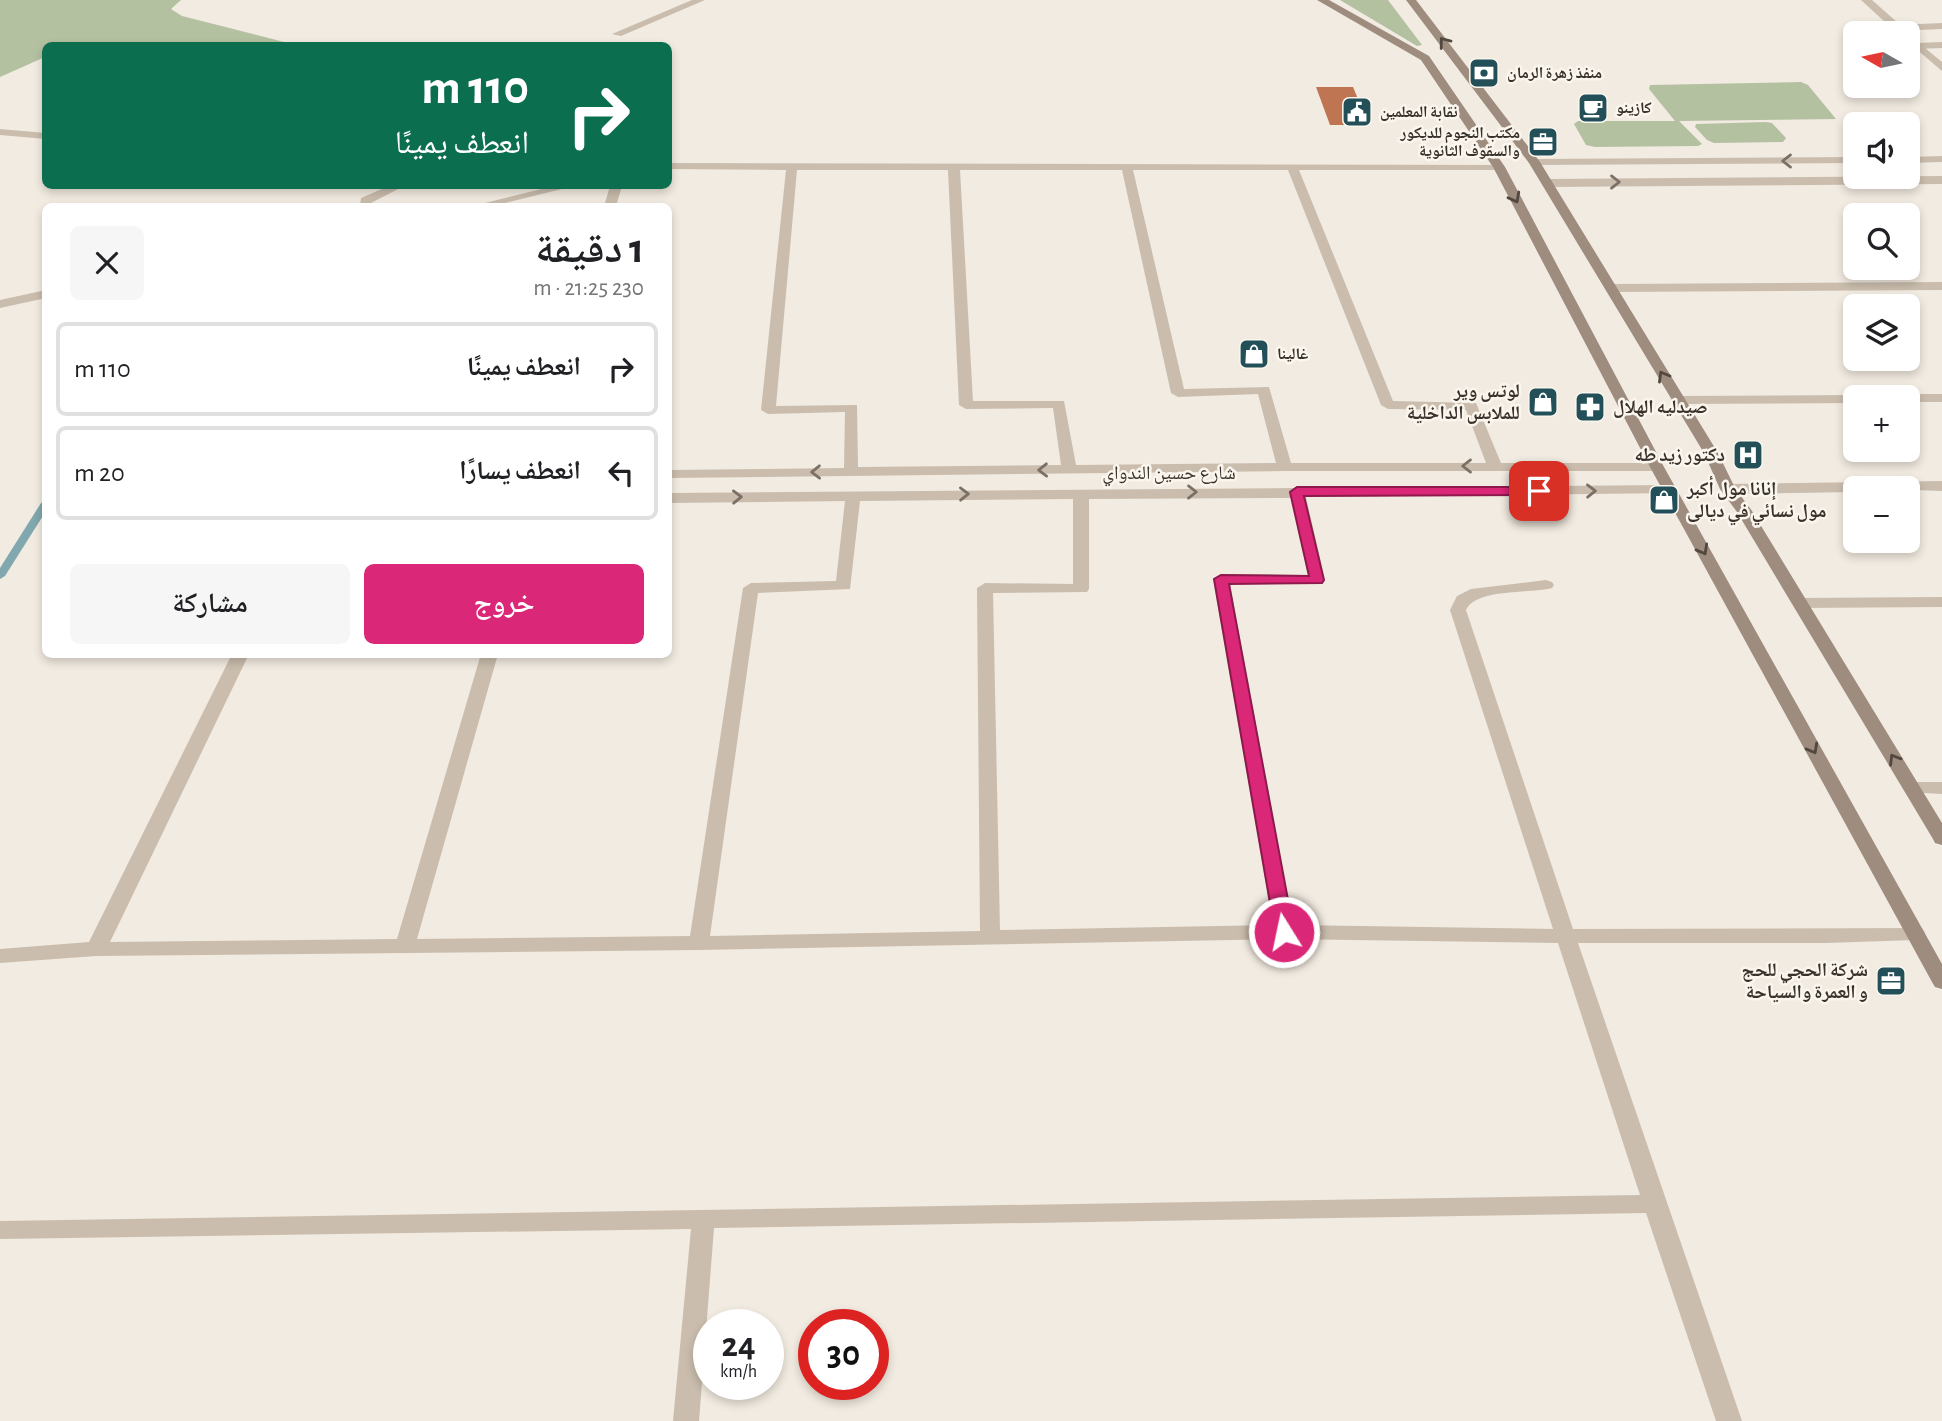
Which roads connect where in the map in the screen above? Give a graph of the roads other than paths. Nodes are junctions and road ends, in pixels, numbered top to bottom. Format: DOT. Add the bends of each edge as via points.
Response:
graph roads {
  1 [pos="700,0"];
  2 [pos="1322,0"];
  3 [pos="1411,0"];
  4 [pos="1866,0"];
  5 [pos="1890,21"];
  6 [pos="1942,26"];
  7 [pos="1920,28"];
  8 [pos="617,34"];
  9 [pos="1942,45"];
  10 [pos="1920,46"];
  11 [pos="1920,49"];
  12 [pos="1942,68"];
  13 [pos="0,132"];
  14 [pos="42,136"];
  15 [pos="1942,159"];
  16 [pos="1843,160"];
  17 [pos="1920,160"];
  18 [pos="1534,162"];
  19 [pos="672,166"];
  20 [pos="792,166"];
  21 [pos="1292,167"];
  22 [pos="1499,167"];
  23 [pos="954,169"];
  24 [pos="1127,169"];
  25 [pos="1942,180"];
  26 [pos="1547,183"];
  27 [pos="391,189"];
  28 [pos="555,189"];
  29 [pos="365,203"];
  30 [pos="497,203"];
  31 [pos="1942,286"];
  32 [pos="1612,288"];
  33 [pos="42,296"];
  34 [pos="0,303"];
  35 [pos="1920,398"];
  36 [pos="1942,398"];
  37 [pos="1843,399"];
  38 [pos="1677,400"];
  39 [pos="1495,466"];
  40 [pos="1286,467"];
  41 [pos="1657,467"];
  42 [pos="1069,469"];
  43 [pos="851,472"];
  44 [pos="672,474"];
  45 [pos="1942,486"];
  46 [pos="1728,489"];
  47 [pos="1670,490"];
  48 [pos="1297,492"];
  49 [pos="1081,493"];
  50 [pos="853,496"];
  51 [pos="672,498"];
  52 [pos="1546,585"];
  53 [pos="1942,602"];
  54 [pos="1799,603"];
  55 [pos="239,658"];
  56 [pos="488,658"];
  57 [pos="1912,788"];
  58 [pos="1942,788"];
  59 [pos="1942,839"];
  60 [pos="1284,932"];
  61 [pos="1915,933"];
  62 [pos="1565,936"];
  63 [pos="990,937"];
  64 [pos="699,943"];
  65 [pos="405,946"];
  66 [pos="96,949"];
  67 [pos="0,956"];
  68 [pos="1942,982"];
  69 [pos="1654,1203"];
  70 [pos="703,1219"];
  71 [pos="0,1230"];
  72 [pos="686,1421"];
  73 [pos="1730,1421"];
  1 -- 8 [label="street"];
  2 -- 22 [label="main road" via="1425,58"];
  18 -- 3 [label="main road, one-way"];
  4 -- 5 [label="street"];
  6 -- 7 [label="street"];
  9 -- 10 [label="street"];
  11 -- 12 [label="street"];
  13 -- 14 [label="street"];
  15 -- 17 [label="street"];
  16 -- 18 [label="street, one-way"];
  18 -- 26 [label="main road"];
  19 -- 20 [label="street"];
  20 -- 23 [label="street"];
  20 -- 43 [label="street" via="768,410 852,408"];
  21 -- 22 [label="street"];
  21 -- 24 [label="street"];
  21 -- 39 [label="street" via="1388,405 1471,406"];
  22 -- 41 [label="main road, one-way"];
  23 -- 24 [label="street"];
  23 -- 42 [label="street" via="965,405 1059,404"];
  24 -- 40 [label="street" via="1178,393 1264,390"];
  26 -- 25 [label="street, one-way"];
  26 -- 32 [label="main road"];
  27 -- 29 [label="street"];
  28 -- 30 [label="street"];
  31 -- 32 [label="street"];
  38 -- 32 [label="main road, one-way"];
  33 -- 34 [label="street"];
  35 -- 36 [label="street"];
  37 -- 38 [label="street"];
  38 -- 46 [label="main road"];
  39 -- 40 [label="street, شارع حسين الندواي, one-way"];
  39 -- 41 [label="street, شارع حسين الندواي"];
  40 -- 42 [label="street, شارع حسين الندواي"];
  41 -- 47 [label="main road"];
  42 -- 43 [label="street, شارع حسين الندواي, one-way"];
  43 -- 44 [label="street, شارع حسين الندواي, one-way"];
  45 -- 46 [label="street"];
  46 -- 54 [label="main road"];
  48 -- 47 [label="street, شارع حسين الندواي, one-way"];
  47 -- 61 [label="main road, one-way"];
  49 -- 48 [label="street, شارع حسين الندواي, one-way"];
  48 -- 60 [label="street" via="1317,580 1221,579"];
  50 -- 49 [label="street, شارع حسين الندواي, one-way"];
  49 -- 63 [label="street" via="1081,589 985,588"];
  51 -- 50 [label="street, شارع حسين الندواي, one-way"];
  50 -- 64 [label="street" via="844,586 751,588"];
  52 -- 62 [label="street" via="1477,592 1463,599 1458,610"];
  53 -- 54 [label="street"];
  57 -- 54 [label="main road, one-way"];
  55 -- 66 [label="street"];
  56 -- 65 [label="street"];
  57 -- 58 [label="street"];
  57 -- 59 [label="main road"];
  60 -- 62 [label="street"];
  60 -- 63 [label="street"];
  61 -- 62 [label="street"];
  61 -- 68 [label="main road"];
  62 -- 69 [label="street"];
  63 -- 64 [label="street"];
  64 -- 65 [label="street"];
  65 -- 66 [label="street"];
  66 -- 67 [label="street"];
  69 -- 70 [label="street"];
  69 -- 73 [label="street"];
  70 -- 71 [label="street"];
  70 -- 72 [label="street"];
}
